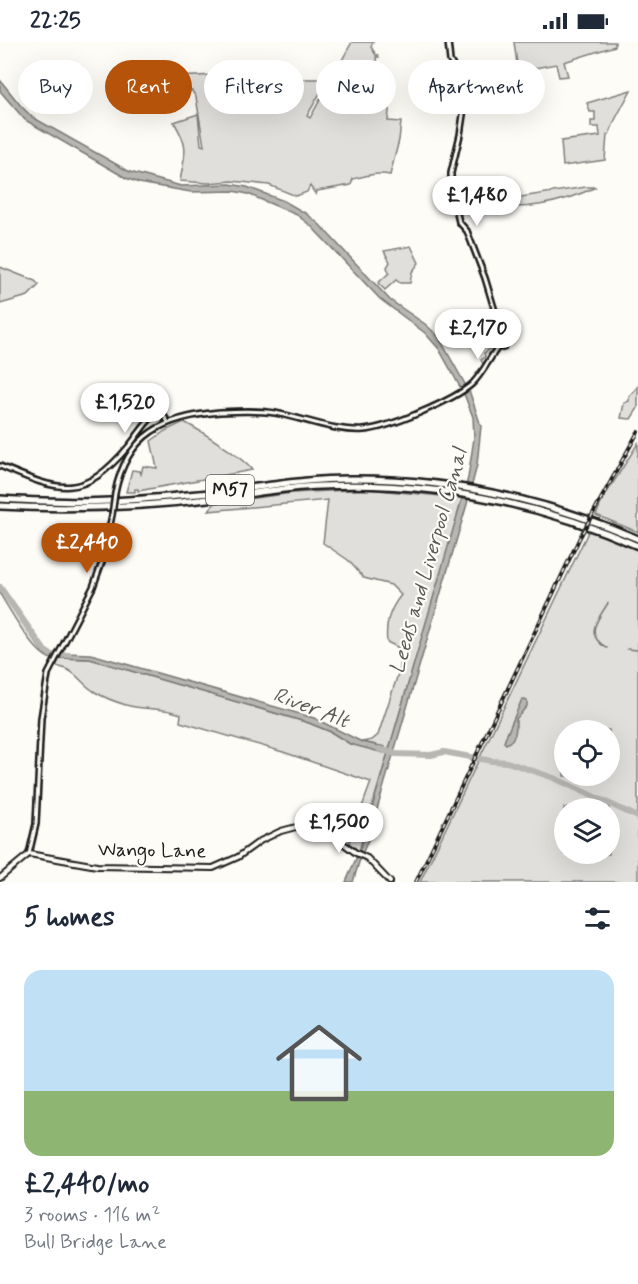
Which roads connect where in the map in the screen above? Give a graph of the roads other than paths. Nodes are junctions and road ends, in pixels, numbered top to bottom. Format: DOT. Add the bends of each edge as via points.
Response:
graph roads {
  1 [pos="448,42"];
  2 [pos="501,340"];
  3 [pos="498,347"];
  4 [pos="168,422"];
  5 [pos="0,466"];
  6 [pos="0,499"];
  7 [pos="0,506"];
  8 [pos="638,539"];
  9 [pos="638,546"];
  10 [pos="29,854"];
  11 [pos="0,878"];
  12 [pos="390,882"];
  1 -- 2 [label="street" via="450,61 466,95 451,188 459,222 467,231 485,278"];
  2 -- 3 [label="street"];
  2 -- 3 [label="street" via="505,345"];
  3 -- 4 [label="street" via="470,386 422,411 363,430 256,411 194,415"];
  4 -- 5 [label="street" via="162,413 155,414 108,469 70,487 41,483"];
  4 -- 10 [label="street, bridge" via="134,449 122,469 96,580 48,674 41,718 36,818"];
  6 -- 8 [label="highway, M57" via="111,501 353,478 428,482 532,501"];
  7 -- 9 [label="highway, M57" via="108,508 319,486 390,486 458,493 531,508"];
  10 -- 11 [label="main road"];
  10 -- 12 [label="main road, Wango Lane" via="97,866 213,868 267,837 296,827 320,827 364,856"];
}
